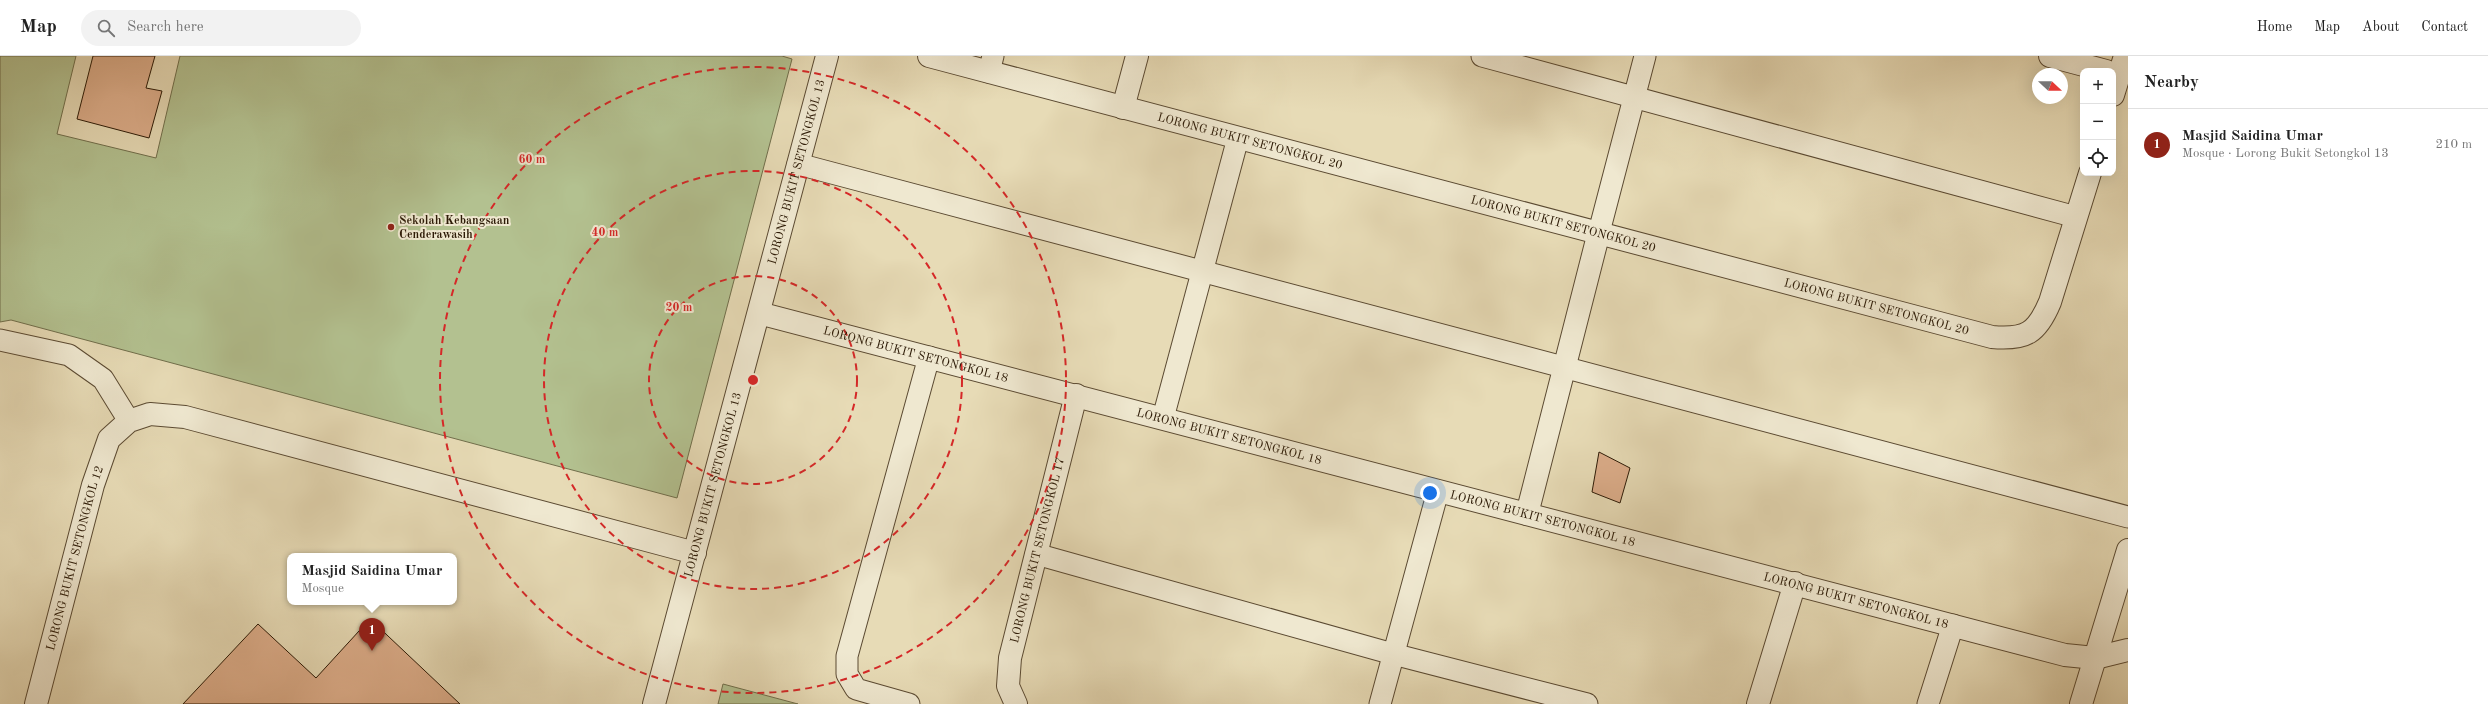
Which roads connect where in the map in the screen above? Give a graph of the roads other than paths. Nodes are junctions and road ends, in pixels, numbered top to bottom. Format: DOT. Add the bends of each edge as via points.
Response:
graph roads {
  1 [pos="827,56"];
  2 [pos="929,56"];
  3 [pos="1137,56"];
  4 [pos="1482,56"];
  5 [pos="1645,56"];
  6 [pos="2050,56"];
  7 [pos="991,64"];
  8 [pos="2093,68"];
  9 [pos="1634,99"];
  10 [pos="1123,108"];
  11 [pos="1238,138"];
  12 [pos="798,164"];
  13 [pos="2089,176"];
  14 [pos="2076,217"];
  15 [pos="1599,232"];
  16 [pos="1202,271"];
  17 [pos="759,313"];
  18 [pos="0,340"];
  19 [pos="929,357"];
  20 [pos="1564,369"];
  21 [pos="1076,395"];
  22 [pos="1163,418"];
  23 [pos="129,420"];
  24 [pos="1438,491"];
  25 [pos="1527,514"];
  26 [pos="2128,517"];
  27 [pos="2128,550"];
  28 [pos="694,553"];
  29 [pos="1036,554"];
  30 [pos="1795,583"];
  31 [pos="1953,625"];
  32 [pos="2128,650"];
  33 [pos="1393,654"];
  34 [pos="2096,658"];
  35 [pos="36,704"];
  36 [pos="654,704"];
  37 [pos="909,704"];
  38 [pos="1016,704"];
  39 [pos="1380,704"];
  40 [pos="1588,704"];
  41 [pos="1758,704"];
  42 [pos="1928,704"];
  43 [pos="2081,704"];
  1 -- 12 [label="street, LORONG BUKIT SETONGKOL 13"];
  2 -- 7 [label="street, LORONG BUKIT SETONGKOL 20"];
  3 -- 10 [label="street"];
  4 -- 9 [label="lane"];
  5 -- 9 [label="lane"];
  6 -- 8 [label="street"];
  7 -- 10 [label="street, LORONG BUKIT SETONGKOL 20"];
  9 -- 14 [label="lane"];
  9 -- 15 [label="lane"];
  10 -- 11 [label="street, LORONG BUKIT SETONGKOL 20"];
  11 -- 15 [label="street, LORONG BUKIT SETONGKOL 20"];
  11 -- 16 [label="lane"];
  12 -- 16 [label="lane"];
  12 -- 17 [label="street, LORONG BUKIT SETONGKOL 13"];
  13 -- 14 [label="street, LORONG BUKIT SETONGKOL 20"];
  14 -- 15 [label="street, LORONG BUKIT SETONGKOL 20" via="2042,320 2029,334 2012,339 1992,338"];
  15 -- 20 [label="street"];
  16 -- 20 [label="lane"];
  16 -- 22 [label="lane"];
  17 -- 19 [label="street, LORONG BUKIT SETONGKOL 18"];
  17 -- 28 [label="street, LORONG BUKIT SETONGKOL 13"];
  18 -- 23 [label="lane" via="69,355 103,379"];
  19 -- 21 [label="street, LORONG BUKIT SETONGKOL 18"];
  19 -- 37 [label="lane" via="847,656 847,674 856,688"];
  20 -- 25 [label="street"];
  20 -- 26 [label="lane"];
  21 -- 22 [label="street, LORONG BUKIT SETONGKOL 18"];
  21 -- 29 [label="street, LORONG BUKIT SETONGKOL 17"];
  22 -- 24 [label="street, LORONG BUKIT SETONGKOL 18"];
  23 -- 28 [label="street" via="150,414 184,416"];
  23 -- 35 [label="street, LORONG BUKIT SETONGKOL 12" via="109,439 93,485"];
  24 -- 25 [label="street, LORONG BUKIT SETONGKOL 18"];
  24 -- 33 [label="lane"];
  25 -- 30 [label="street, LORONG BUKIT SETONGKOL 18"];
  27 -- 34 [label="street"];
  28 -- 36 [label="street, LORONG BUKIT SETONGKOL 13"];
  29 -- 33 [label="lane"];
  29 -- 38 [label="street, LORONG BUKIT SETONGKOL 17" via="1010,658 1008,686"];
  30 -- 31 [label="street, LORONG BUKIT SETONGKOL 18"];
  30 -- 41 [label="street"];
  31 -- 34 [label="street, LORONG BUKIT SETONGKOL 18" via="2065,655"];
  31 -- 42 [label="lane"];
  32 -- 34 [label="street, LORONG BUKIT SETONGKOL 18"];
  33 -- 39 [label="lane"];
  33 -- 40 [label="lane"];
  34 -- 43 [label="street"];
}
